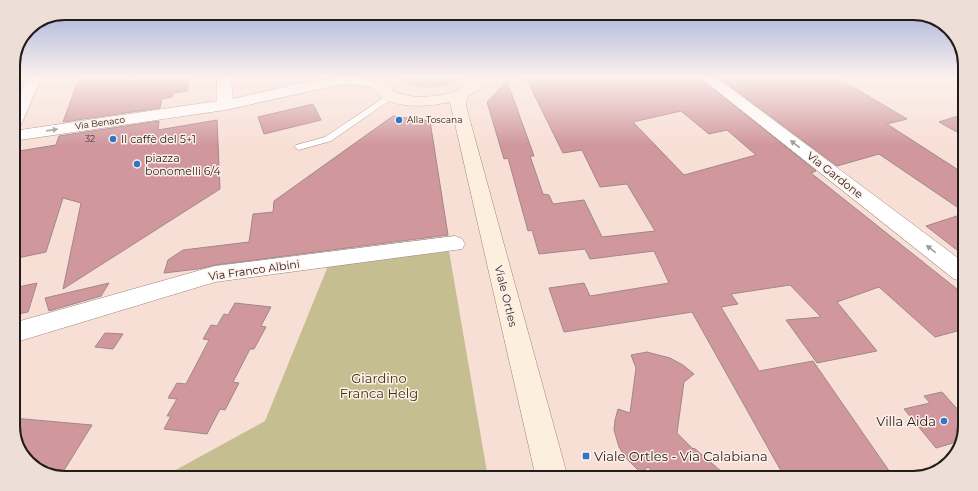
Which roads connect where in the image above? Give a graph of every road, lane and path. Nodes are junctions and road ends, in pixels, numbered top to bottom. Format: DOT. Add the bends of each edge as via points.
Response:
graph roads {
  1 [pos="225,101"];
  2 [pos="244,101"];
  3 [pos="385,101"];
  4 [pos="431,101"];
  5 [pos="462,101"];
  6 [pos="738,101"];
  7 [pos="459,104"];
  8 [pos="225,105"];
  9 [pos="20,135"];
  10 [pos="299,147"];
  11 [pos="455,244"];
  12 [pos="958,270"];
  13 [pos="20,331"];
  14 [pos="550,471"];
  1 -- 8 [label="street"];
  2 -- 8 [label="street, Via Benaco"];
  3 -- 10 [label="lane" via="328,139"];
  4 -- 7 [label="street"];
  5 -- 7 [label="street"];
  12 -- 6 [label="street, Via Gardone, one-way"];
  7 -- 14 [label="street, Viale Ortles"];
  9 -- 8 [label="street, Via Benaco, one-way"];
  11 -- 13 [label="street, Via Franco Albini" via="215,274"];
}
